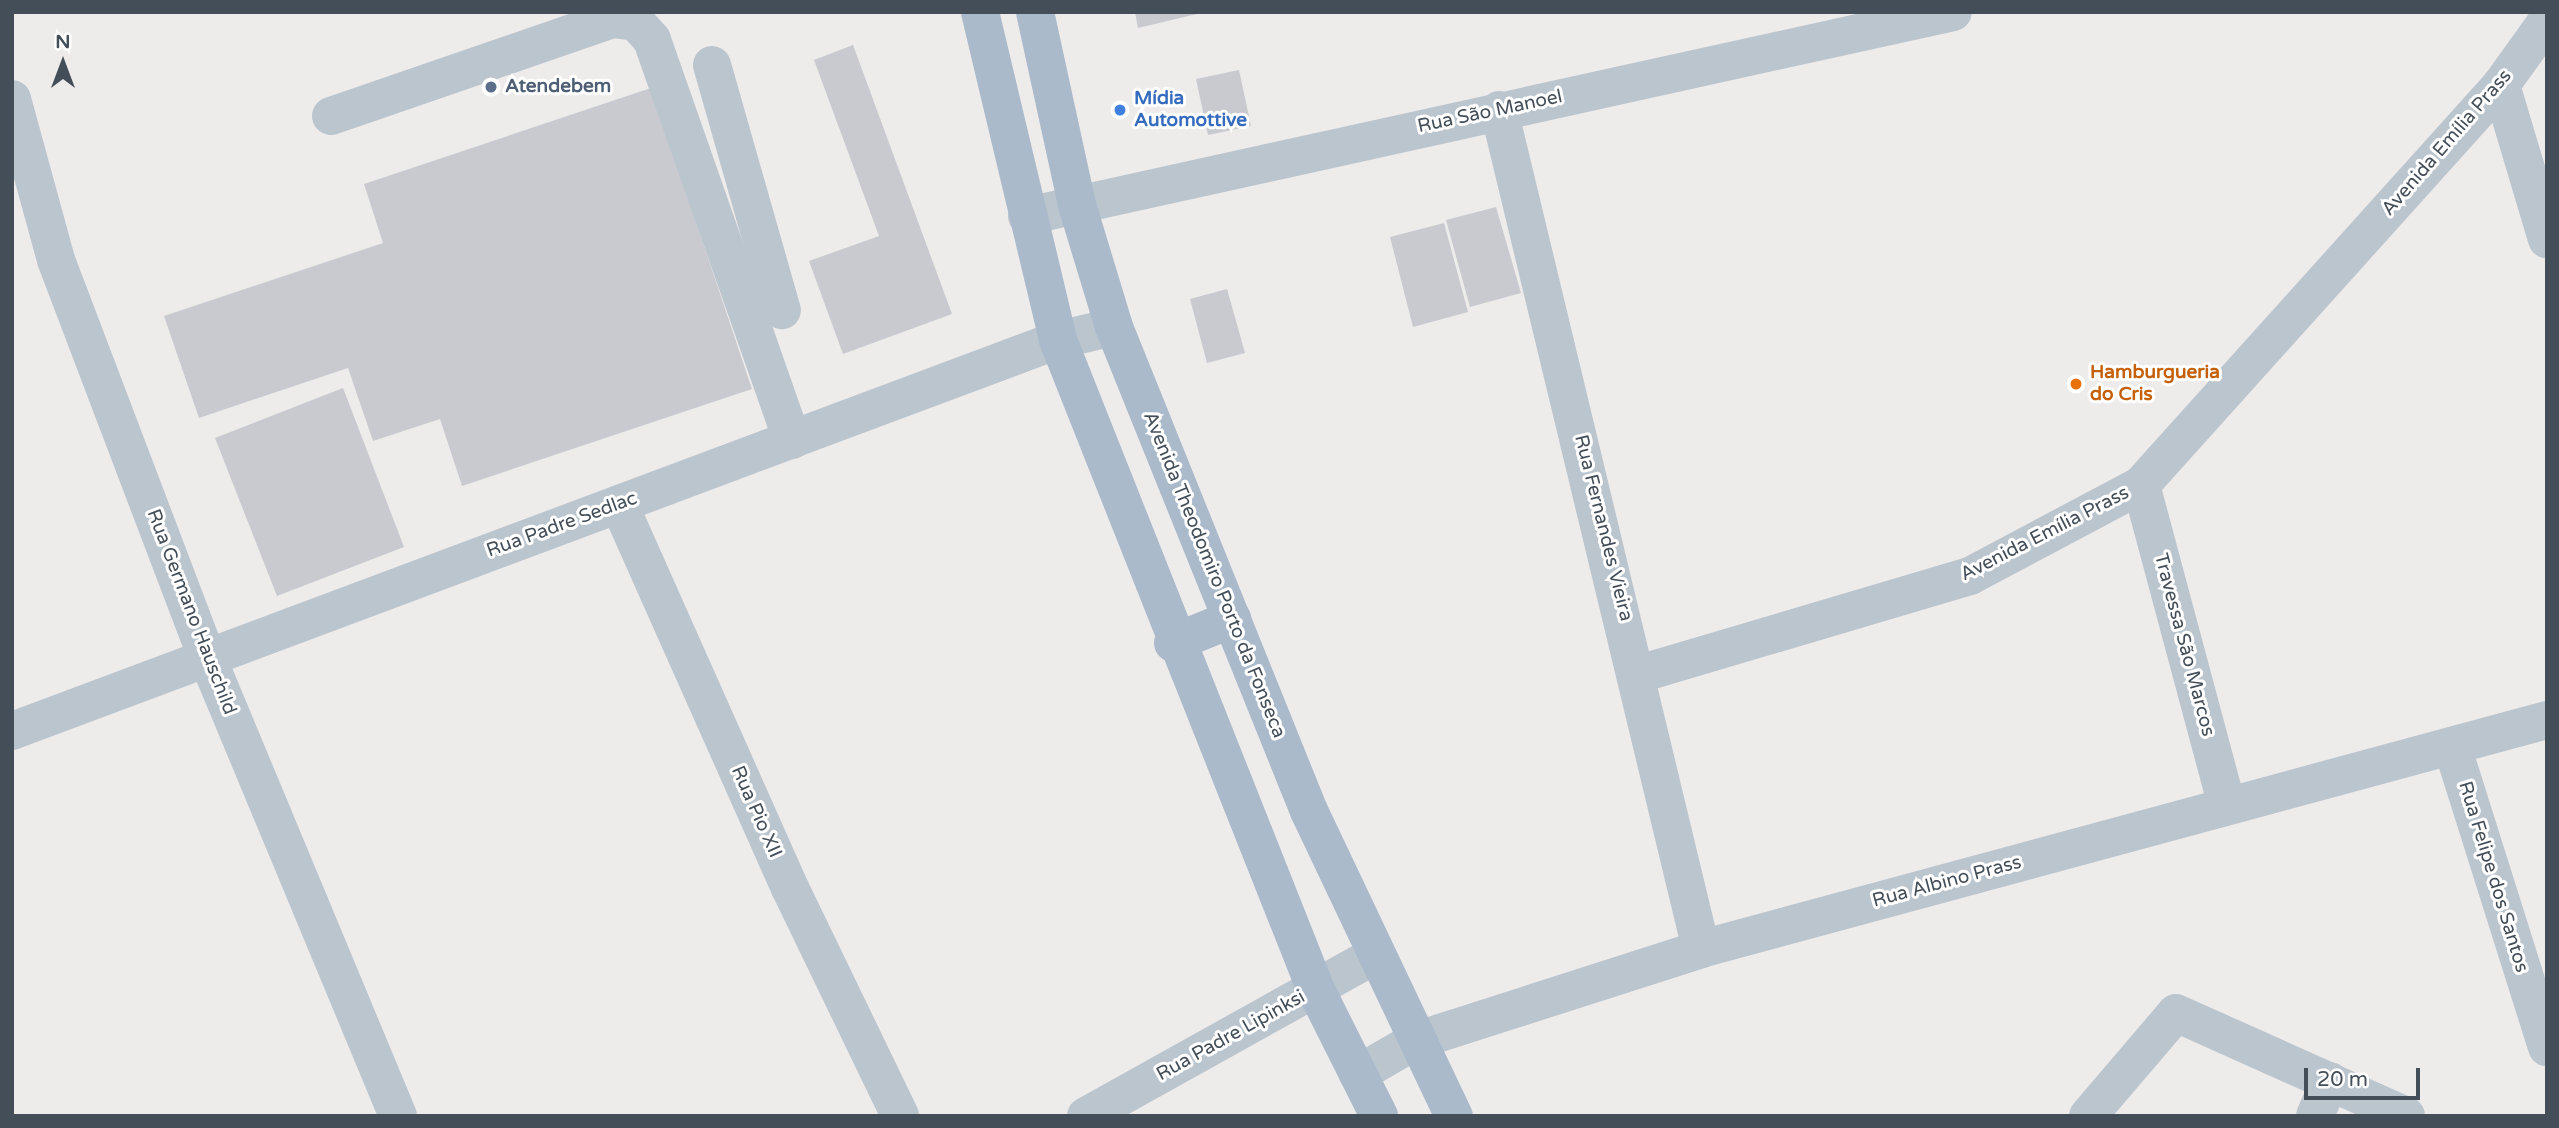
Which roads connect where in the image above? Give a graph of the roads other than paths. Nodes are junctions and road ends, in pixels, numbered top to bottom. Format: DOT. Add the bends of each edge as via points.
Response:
graph roads {
  1 [pos="980,12"];
  2 [pos="1035,12"];
  3 [pos="1953,12"];
  4 [pos="1892,20"];
  5 [pos="2547,21"];
  6 [pos="712,65"];
  7 [pos="2501,85"];
  8 [pos="12,99"];
  9 [pos="1499,110"];
  10 [pos="331,116"];
  11 [pos="1077,205"];
  12 [pos="1027,216"];
  13 [pos="2547,239"];
  14 [pos="782,310"];
  15 [pos="1114,327"];
  16 [pos="1058,340"];
  17 [pos="792,440"];
  18 [pos="2141,485"];
  19 [pos="619,504"];
  20 [pos="1232,619"];
  21 [pos="1173,643"];
  22 [pos="207,657"];
  23 [pos="1639,674"];
  24 [pos="2547,720"];
  25 [pos="12,731"];
  26 [pos="2452,746"];
  27 [pos="2227,806"];
  28 [pos="1309,811"];
  29 [pos="1251,831"];
  30 [pos="1701,949"];
  31 [pos="1374,956"];
  32 [pos="1316,990"];
  33 [pos="1415,1041"];
  34 [pos="2547,1047"];
  35 [pos="1358,1074"];
  36 [pos="2330,1082"];
  37 [pos="398,1116"];
  38 [pos="900,1116"];
  39 [pos="1086,1116"];
  40 [pos="1379,1116"];
  41 [pos="1454,1116"];
  42 [pos="2088,1116"];
  43 [pos="2315,1116"];
  44 [pos="2406,1116"];
  1 -- 12 [label="main road"];
  2 -- 11 [label="main road, Avenida Theodomiro Porto da Fonseca"];
  3 -- 4 [label="street, Rua São Manoel"];
  4 -- 9 [label="street, Rua São Manoel"];
  5 -- 7 [label="street, Avenida Emília Prass"];
  6 -- 14 [label="street"];
  7 -- 13 [label="street"];
  7 -- 18 [label="street, Avenida Emília Prass"];
  8 -- 22 [label="street, Rua Germano Hauschild" via="57,260"];
  9 -- 11 [label="street, Rua São Manoel"];
  9 -- 23 [label="street, Rua Fernandes Vieira"];
  10 -- 17 [label="street" via="612,19 636,22 652,40"];
  11 -- 12 [label="street, Rua São Manoel"];
  11 -- 15 [label="main road, Avenida Theodomiro Porto da Fonseca"];
  12 -- 16 [label="main road"];
  15 -- 16 [label="street, Rua Padre Sedlac"];
  15 -- 20 [label="main road, Avenida Theodomiro Porto da Fonseca"];
  16 -- 17 [label="street, Rua Padre Sedlac"];
  16 -- 21 [label="main road"];
  17 -- 19 [label="street, Rua Padre Sedlac"];
  18 -- 23 [label="street, Avenida Emília Prass" via="1970,576"];
  18 -- 27 [label="street, Travessa São Marcos"];
  19 -- 22 [label="street, Rua Padre Sedlac"];
  19 -- 38 [label="street, Rua Pio XII" via="790,888"];
  20 -- 21 [label="main road"];
  20 -- 28 [label="main road, Avenida Theodomiro Porto da Fonseca"];
  21 -- 29 [label="main road"];
  22 -- 25 [label="street, Rua Padre Sedlac"];
  22 -- 37 [label="street, Rua Germano Hauschild"];
  23 -- 30 [label="street, Rua Fernandes Vieira"];
  24 -- 26 [label="street, Rua Albino Prass"];
  26 -- 27 [label="street, Rua Albino Prass"];
  26 -- 34 [label="street, Rua Felipe dos Santos"];
  27 -- 30 [label="street, Rua Albino Prass"];
  28 -- 29 [label="main road"];
  28 -- 31 [label="main road, Avenida Theodomiro Porto da Fonseca"];
  29 -- 32 [label="main road"];
  30 -- 33 [label="street, Rua Albino Prass"];
  31 -- 32 [label="street, Rua Padre Lipinksi"];
  31 -- 33 [label="main road, Avenida Theodomiro Porto da Fonseca"];
  32 -- 35 [label="main road"];
  32 -- 39 [label="street, Rua Padre Lipinksi"];
  33 -- 35 [label="street, Rua Albino Prass"];
  33 -- 41 [label="main road, Avenida Theodomiro Porto da Fonseca"];
  35 -- 40 [label="main road"];
  36 -- 42 [label="street" via="2176,1013"];
  36 -- 43 [label="street"];
  36 -- 44 [label="street"];
}
